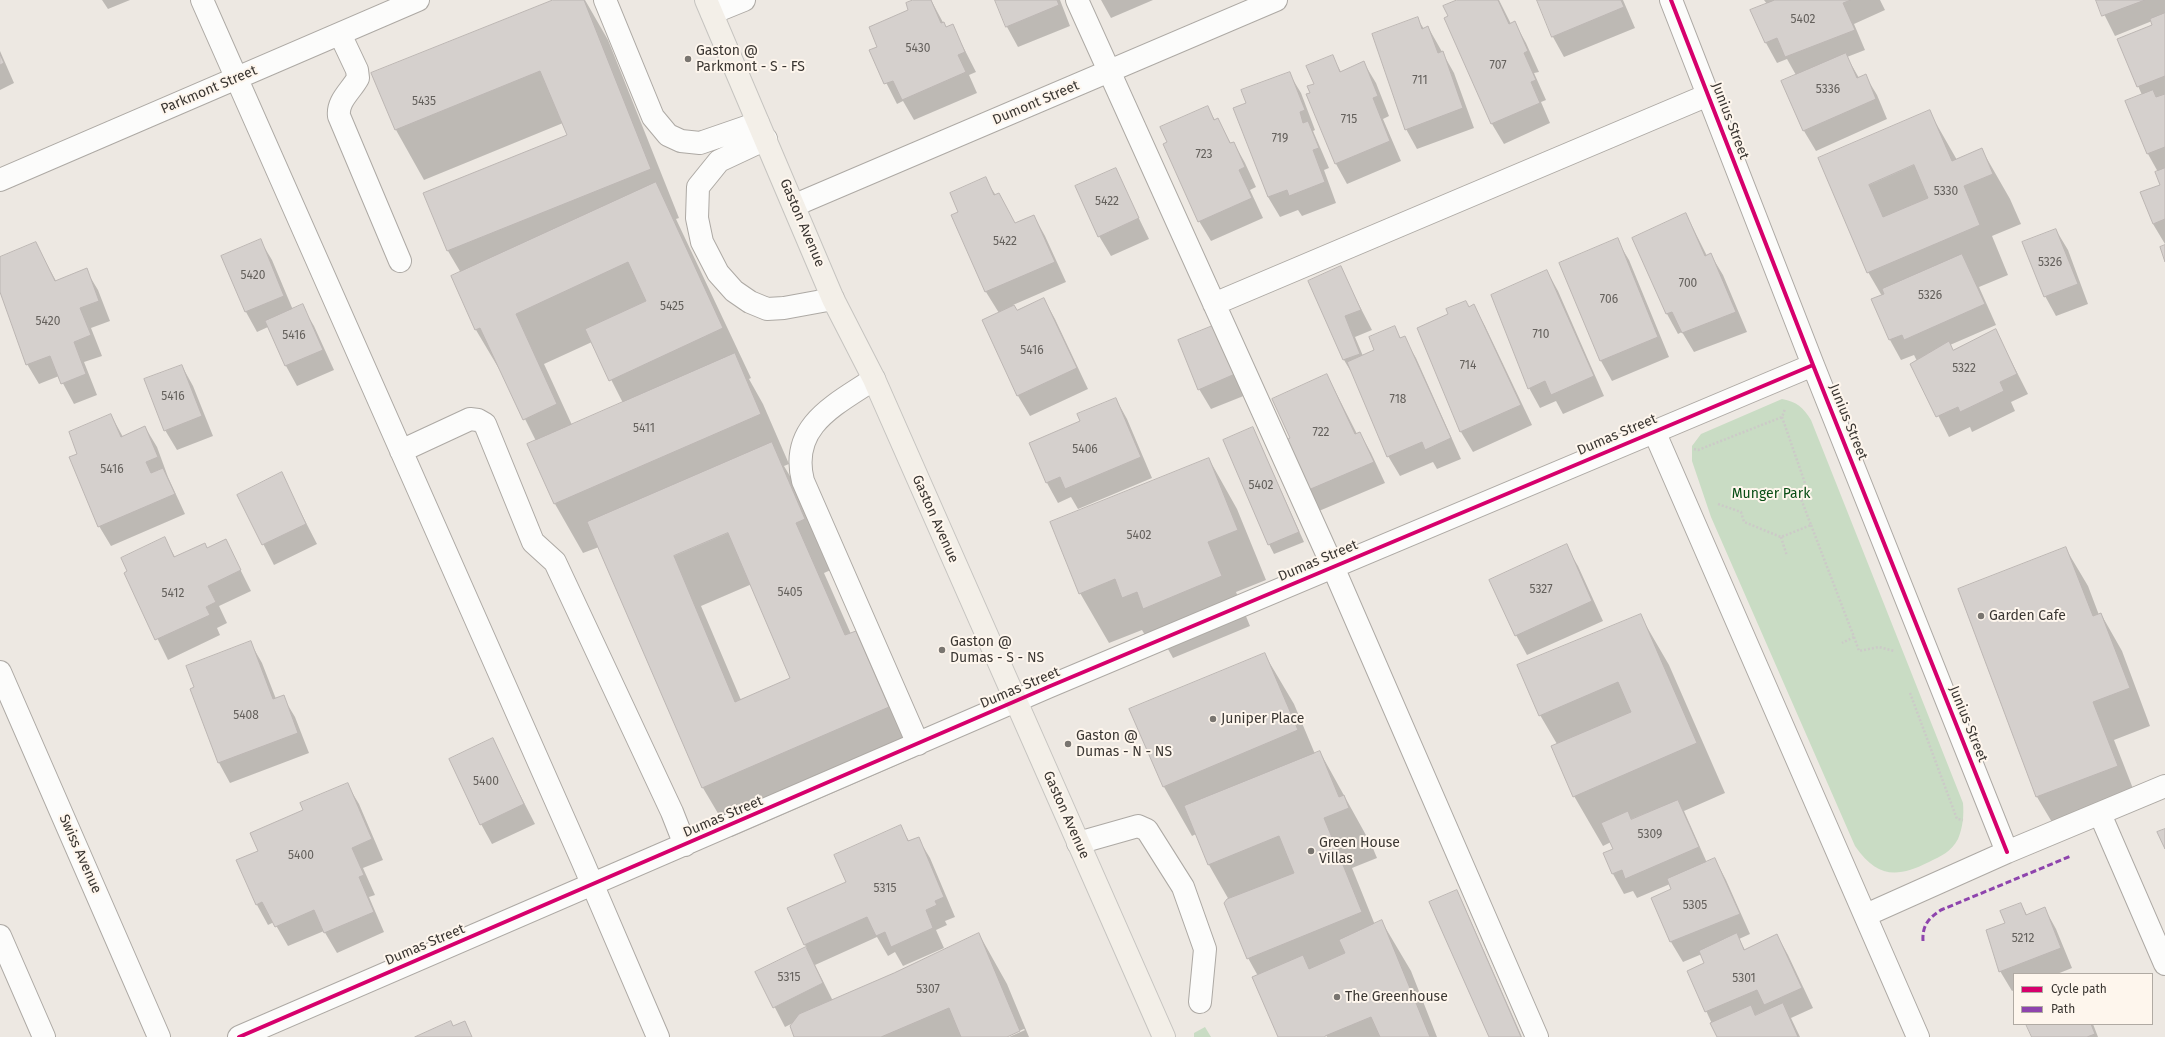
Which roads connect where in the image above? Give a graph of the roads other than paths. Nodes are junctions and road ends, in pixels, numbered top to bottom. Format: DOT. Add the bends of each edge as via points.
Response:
graph roads {
  1 [pos="202,0"];
  2 [pos="418,0"];
  3 [pos="605,0"];
  4 [pos="744,0"];
  5 [pos="1077,0"];
  6 [pos="1276,0"];
  7 [pos="1671,0"];
  8 [pos="709,6"];
  9 [pos="340,34"];
  10 [pos="1108,72"];
  11 [pos="236,78"];
  12 [pos="1708,95"];
  13 [pos="762,131"];
  14 [pos="0,180"];
  15 [pos="795,205"];
  16 [pos="400,261"];
  17 [pos="833,299"];
  18 [pos="1214,304"];
  19 [pos="1813,365"];
  20 [pos="874,380"];
  21 [pos="1654,431"];
  22 [pos="401,451"];
  23 [pos="1333,567"];
  24 [pos="0,672"];
  25 [pos="1015,701"];
  26 [pos="918,744"];
  27 [pos="2165,786"];
  28 [pos="2100,814"];
  29 [pos="1078,843"];
  30 [pos="685,845"];
  31 [pos="2007,852"];
  32 [pos="593,885"];
  33 [pos="1866,915"];
  34 [pos="0,936"];
  35 [pos="2165,964"];
  36 [pos="1200,1002"];
  37 [pos="44,1037"];
  38 [pos="159,1037"];
  39 [pos="239,1037"];
  40 [pos="658,1037"];
  41 [pos="1164,1037"];
  42 [pos="1537,1037"];
  43 [pos="1918,1037"];
  1 -- 11 [label="street"];
  2 -- 9 [label="street, Parkmont Street"];
  3 -- 13 [label="street" via="653,117 668,135 682,141 700,143"];
  4 -- 8 [label="street"];
  5 -- 10 [label="street"];
  6 -- 10 [label="street, Dumont Street"];
  7 -- 12 [label="street, Junius Street"];
  8 -- 13 [label="main road, Gaston Avenue"];
  9 -- 11 [label="street, Parkmont Street"];
  9 -- 16 [label="street" via="357,70 358,78 341,102 339,116"];
  10 -- 15 [label="street, Dumont Street"];
  10 -- 18 [label="street"];
  11 -- 14 [label="street, Parkmont Street"];
  11 -- 22 [label="street"];
  12 -- 18 [label="street"];
  12 -- 19 [label="street, Junius Street"];
  13 -- 15 [label="main road, Gaston Avenue"];
  13 -- 17 [label="street" via="719,161 698,187 697,218 702,242 718,273 734,291 766,309"];
  15 -- 17 [label="main road, Gaston Avenue"];
  17 -- 20 [label="main road, Gaston Avenue"];
  18 -- 23 [label="street"];
  19 -- 21 [label="street, Dumas Street"];
  19 -- 31 [label="street, Junius Street"];
  20 -- 25 [label="main road, Gaston Avenue"];
  20 -- 26 [label="street" via="819,417 802,446 800,469"];
  21 -- 23 [label="street, Dumas Street"];
  21 -- 33 [label="street"];
  22 -- 30 [label="street" via="470,419 485,424 532,542 555,562 669,805"];
  22 -- 32 [label="street"];
  23 -- 25 [label="street, Dumas Street"];
  23 -- 42 [label="street"];
  24 -- 38 [label="street, Swiss Avenue"];
  25 -- 26 [label="street, Dumas Street"];
  25 -- 29 [label="main road, Gaston Avenue"];
  26 -- 30 [label="street, Dumas Street"];
  27 -- 28 [label="street"];
  28 -- 31 [label="street"];
  28 -- 35 [label="street"];
  29 -- 36 [label="street" via="1138,826 1147,830 1183,887 1205,949"];
  29 -- 41 [label="main road, Gaston Avenue"];
  30 -- 32 [label="street, Dumas Street"];
  31 -- 33 [label="street"];
  32 -- 39 [label="street, Dumas Street"];
  32 -- 40 [label="street"];
  33 -- 43 [label="street"];
  34 -- 37 [label="street"];
}
